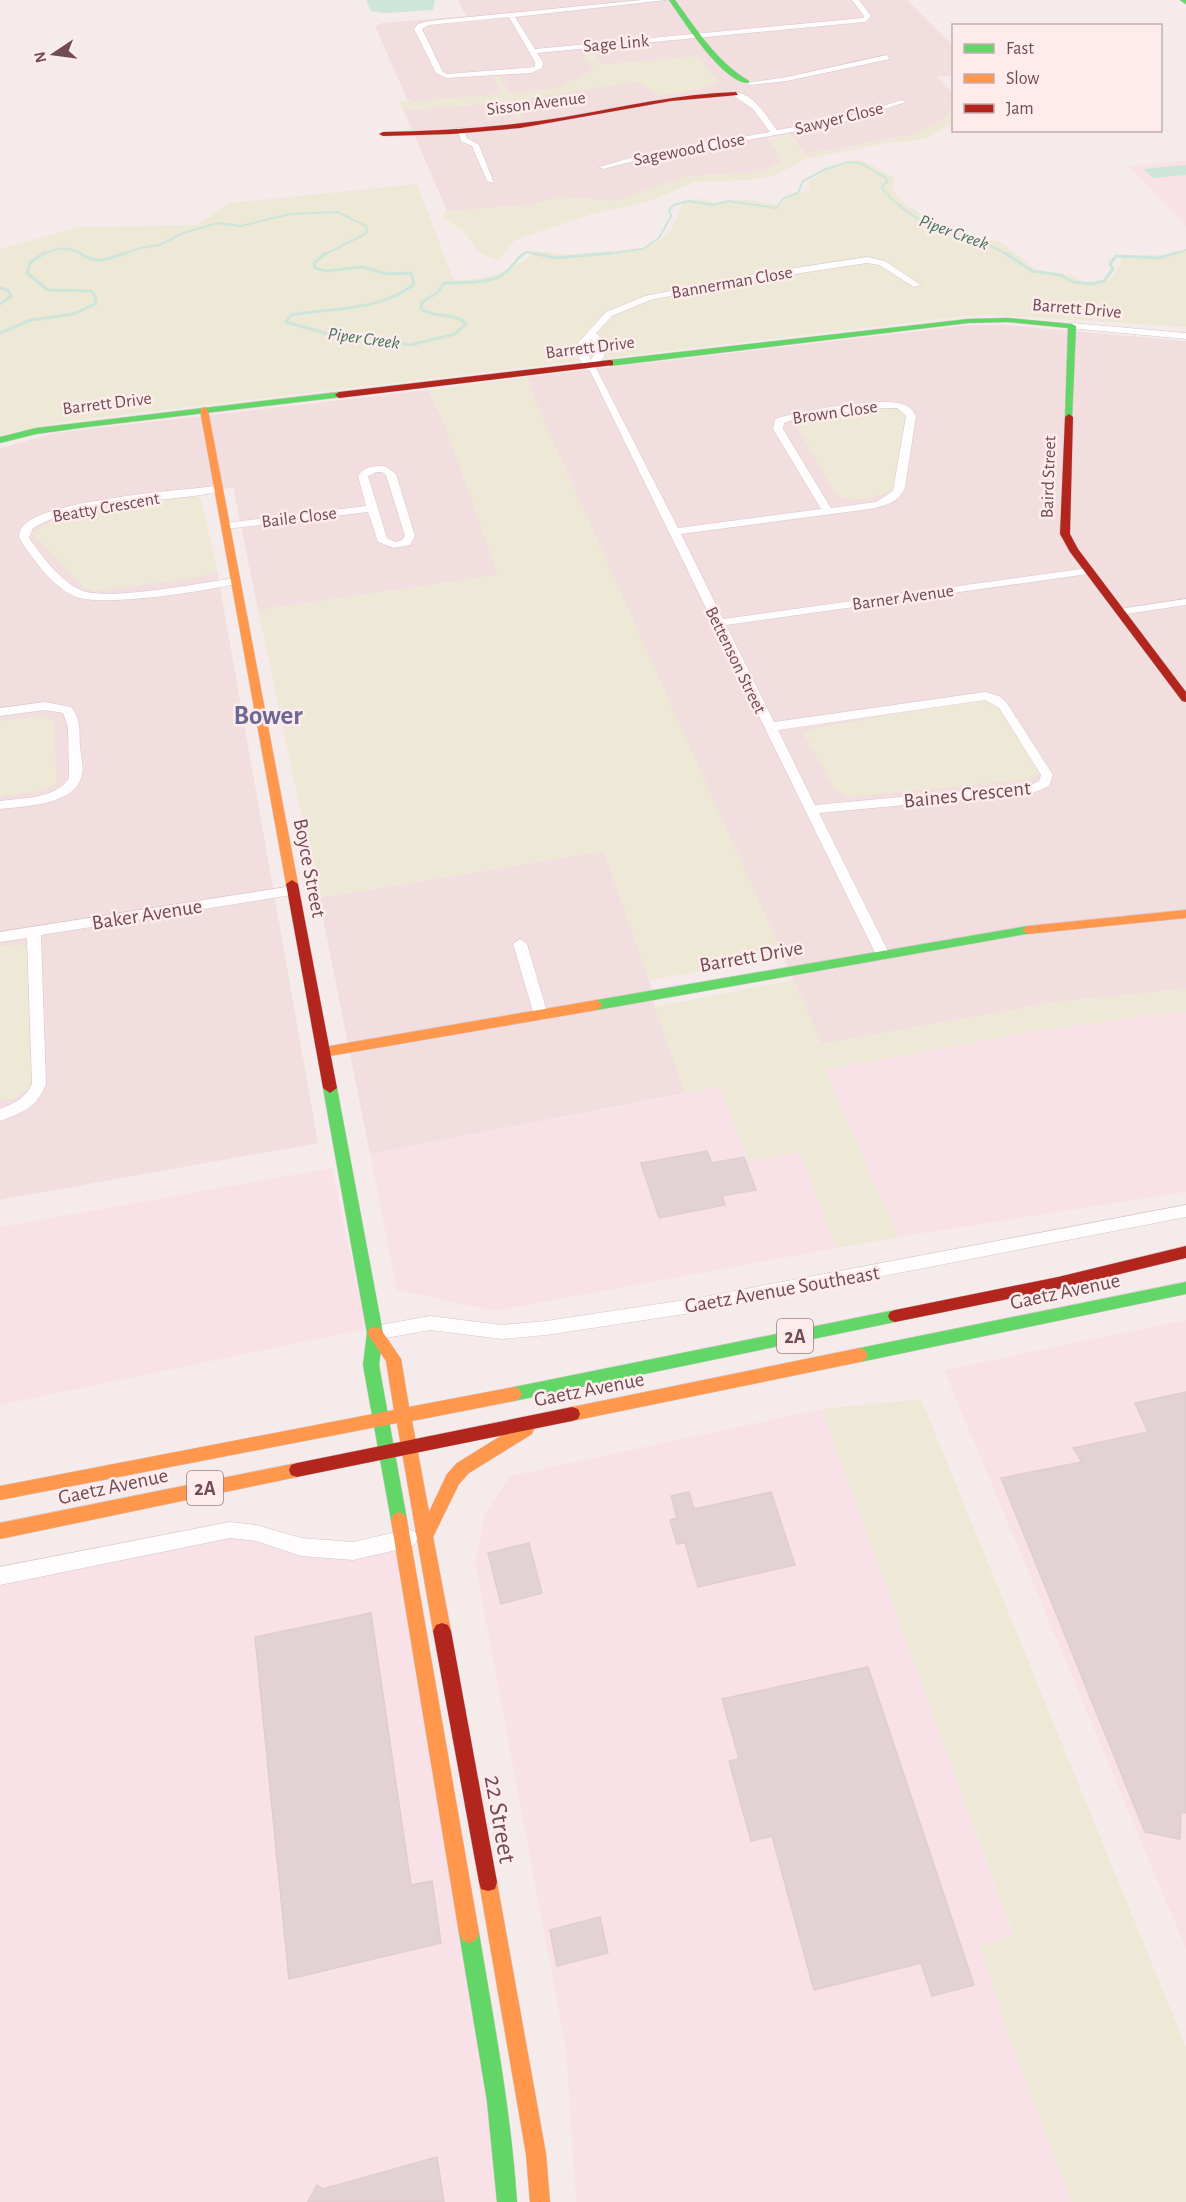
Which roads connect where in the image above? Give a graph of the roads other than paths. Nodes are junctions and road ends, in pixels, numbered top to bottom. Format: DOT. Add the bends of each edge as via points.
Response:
graph roads {
  1 [pos="663,0"];
  2 [pos="672,0"];
  3 [pos="855,0"];
  4 [pos="511,15"];
  5 [pos="699,35"];
  6 [pos="533,51"];
  7 [pos="887,57"];
  8 [pos="724,66"];
  9 [pos="753,88"];
  10 [pos="731,89"];
  11 [pos="902,102"];
  12 [pos="756,107"];
  13 [pos="466,129"];
  14 [pos="775,133"];
  15 [pos="383,134"];
  16 [pos="475,146"];
  17 [pos="603,167"];
  18 [pos="491,181"];
  19 [pos="917,285"];
  20 [pos="1072,326"];
  21 [pos="592,335"];
  22 [pos="1186,336"];
  23 [pos="591,365"];
  24 [pos="204,410"];
  25 [pos="0,440"];
  26 [pos="218,489"];
  27 [pos="372,508"];
  28 [pos="828,512"];
  29 [pos="226,526"];
  30 [pos="673,532"];
  31 [pos="1088,571"];
  32 [pos="236,581"];
  33 [pos="1186,602"];
  34 [pos="1120,612"];
  35 [pos="718,623"];
  36 [pos="1186,699"];
  37 [pos="0,712"];
  38 [pos="769,727"];
  39 [pos="0,805"];
  40 [pos="810,810"];
  41 [pos="293,891"];
  42 [pos="1186,914"];
  43 [pos="34,932"];
  44 [pos="0,937"];
  45 [pos="520,944"];
  46 [pos="882,955"];
  47 [pos="541,1015"];
  48 [pos="324,1052"];
  49 [pos="0,1115"];
  50 [pos="1186,1210"];
  51 [pos="1186,1252"];
  52 [pos="1186,1288"];
  53 [pos="375,1333"];
  54 [pos="404,1416"];
  55 [pos="540,1420"];
  56 [pos="381,1421"];
  57 [pos="409,1445"];
  58 [pos="386,1450"];
  59 [pos="0,1493"];
  60 [pos="0,1531"];
  61 [pos="426,1534"];
  62 [pos="403,1540"];
  63 [pos="0,1576"];
  64 [pos="507,2202"];
  65 [pos="540,2202"];
  1 -- 4 [label="street"];
  2 -- 5 [label="street"];
  3 -- 5 [label="street, Sage Link" via="868,16 865,20"];
  4 -- 6 [label="street"];
  4 -- 6 [label="street" via="429,23 418,29 440,73 446,76 534,69 540,65"];
  5 -- 6 [label="street, Sage Link"];
  5 -- 8 [label="street"];
  7 -- 9 [label="street"];
  8 -- 9 [label="street"];
  8 -- 10 [label="street"];
  9 -- 10 [label="street, Sisson Avenue" via="750,94"];
  9 -- 12 [label="street"];
  10 -- 12 [label="street"];
  10 -- 13 [label="street, Sisson Avenue" via="544,122"];
  11 -- 14 [label="street, Sawyer Close" via="842,121"];
  12 -- 14 [label="street"];
  13 -- 15 [label="street, Sisson Avenue"];
  13 -- 16 [label="street" via="477,138"];
  13 -- 16 [label="street" via="464,140"];
  14 -- 17 [label="street, Sagewood Close"];
  16 -- 18 [label="street"];
  19 -- 21 [label="street, Bannerman Close" via="878,261 855,261 648,298 609,314"];
  20 -- 22 [label="street, Barrett Drive"];
  20 -- 23 [label="street, Barrett Drive" via="968,321"];
  20 -- 31 [label="street, Baird Street" via="1064,528 1069,544"];
  21 -- 23 [label="street" via="600,342 599,357"];
  21 -- 23 [label="street" via="583,343 584,359"];
  23 -- 24 [label="street, Barrett Drive"];
  23 -- 30 [label="street, Bettenson Street"];
  24 -- 25 [label="street, Barrett Drive" via="66,426"];
  24 -- 26 [label="street, Boyce Street"];
  26 -- 29 [label="street, Boyce Street"];
  26 -- 32 [label="street, Beatty Crescent" via="110,503 50,516 29,525 24,538 65,585 82,595 108,596"];
  27 -- 27 [label="street" via="382,540 394,545 409,540 391,474 386,470 369,470 363,476"];
  27 -- 29 [label="street, Baile Close"];
  28 -- 28 [label="street, Brown Close" via="875,505 897,495 911,416 908,411 896,405 883,405 796,415 779,421 778,429"];
  28 -- 30 [label="street, Brown Close"];
  29 -- 32 [label="street, Boyce Street"];
  30 -- 35 [label="street, Bettenson Street"];
  31 -- 34 [label="street, Baird Street"];
  31 -- 35 [label="street, Barner Avenue"];
  32 -- 41 [label="street, Boyce Street"];
  33 -- 34 [label="street"];
  34 -- 36 [label="street, Baird Street"];
  35 -- 38 [label="street, Bettenson Street"];
  37 -- 39 [label="street" via="45,706 67,710 72,718 76,771 73,783 62,792"];
  38 -- 40 [label="street, Bettenson Street"];
  38 -- 40 [label="street, Baines Crescent" via="985,696 1003,706 1047,775 1045,783 1033,789"];
  40 -- 46 [label="street, Bettenson Street"];
  41 -- 43 [label="street, Baker Avenue"];
  41 -- 48 [label="street, Boyce Street"];
  42 -- 46 [label="street, Barrett Drive" via="1028,930"];
  43 -- 44 [label="street, Baker Avenue"];
  43 -- 49 [label="street" via="39,1084 30,1100"];
  45 -- 47 [label="street"];
  46 -- 47 [label="street, Barrett Drive"];
  47 -- 48 [label="street, Barrett Drive"];
  48 -- 53 [label="street, Boyce Street"];
  50 -- 53 [label="street, Gaetz Avenue Southeast" via="698,1305 526,1331 430,1323"];
  51 -- 54 [label="street, Gaetz Avenue / 2A" via="1058,1283"];
  52 -- 55 [label="street, Gaetz Avenue / 2A"];
  53 -- 54 [label="street, Boyce Street" via="393,1359"];
  53 -- 56 [label="street, Boyce Street" via="371,1365"];
  54 -- 56 [label="street, Gaetz Avenue / 2A"];
  54 -- 57 [label="street, Boyce Street"];
  55 -- 57 [label="street, Gaetz Avenue / 2A"];
  55 -- 61 [label="street" via="463,1468 453,1479"];
  56 -- 58 [label="street, Boyce Street"];
  56 -- 59 [label="street, Gaetz Avenue / 2A"];
  57 -- 58 [label="street, Gaetz Avenue / 2A"];
  57 -- 61 [label="street, 22 Street"];
  58 -- 60 [label="street, Gaetz Avenue / 2A"];
  58 -- 62 [label="street"];
  61 -- 62 [label="street"];
  61 -- 65 [label="street, 22 Street" via="526,2095"];
  62 -- 63 [label="street" via="352,1551 301,1546 230,1530"];
  62 -- 64 [label="street" via="499,2118"];
}
